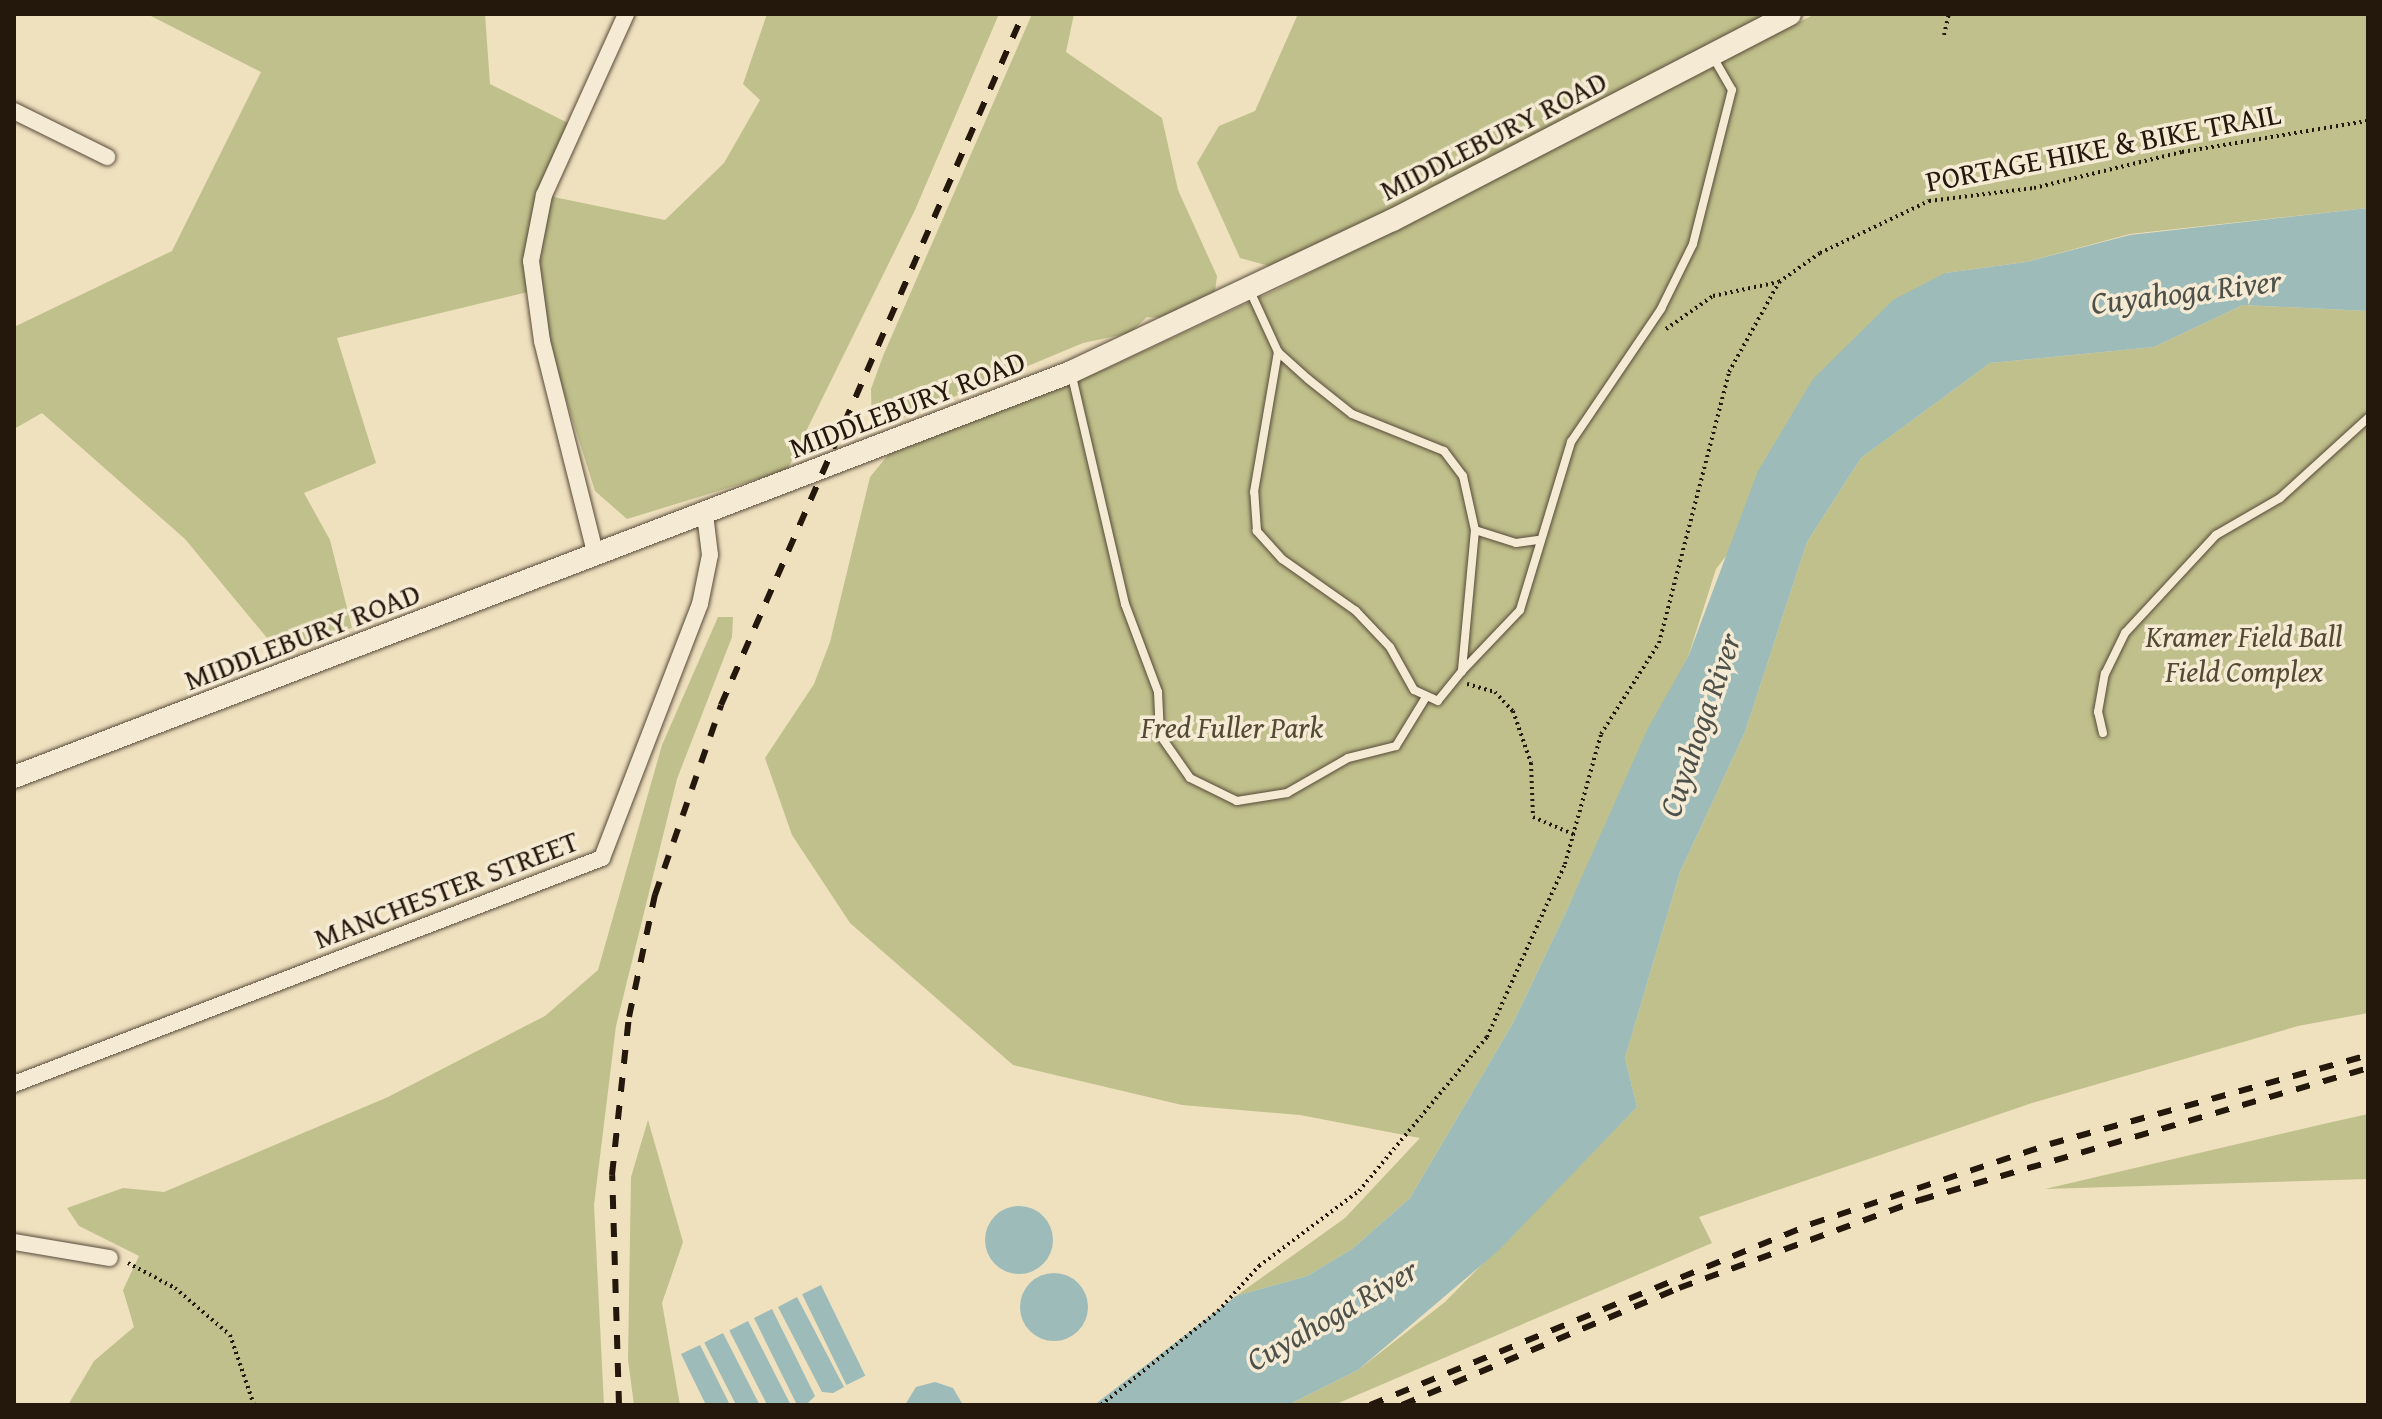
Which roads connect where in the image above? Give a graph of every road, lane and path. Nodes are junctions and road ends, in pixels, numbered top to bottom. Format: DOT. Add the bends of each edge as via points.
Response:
graph roads {
  1 [pos="626,14"];
  2 [pos="1790,14"];
  3 [pos="1949,14"];
  4 [pos="1944,35"];
  5 [pos="1712,56"];
  6 [pos="14,111"];
  7 [pos="2368,121"];
  8 [pos="107,157"];
  9 [pos="1779,282"];
  10 [pos="1250,291"];
  11 [pos="1655,339"];
  12 [pos="1278,352"];
  13 [pos="1071,372"];
  14 [pos="2368,418"];
  15 [pos="705,514"];
  16 [pos="1475,530"];
  17 [pos="1538,540"];
  18 [pos="596,556"];
  19 [pos="1462,671"];
  20 [pos="1458,682"];
  21 [pos="1426,697"];
  22 [pos="2103,733"];
  23 [pos="14,777"];
  24 [pos="1575,835"];
  25 [pos="14,1084"];
  26 [pos="14,1242"];
  27 [pos="110,1258"];
  28 [pos="254,1405"];
  29 [pos="1101,1405"];
  1 -- 18 [label="street" via="544,195 531,261 542,341"];
  2 -- 5 [label="street, MIDDLEBURY ROAD"];
  3 -- 4 [label="path"];
  5 -- 10 [label="street, MIDDLEBURY ROAD"];
  5 -- 17 [label="lane" via="1732,90 1693,244 1661,309 1571,442"];
  6 -- 8 [label="street"];
  7 -- 9 [label="path, PORTAGE HIKE & BIKE TRAIL" via="2182,152 2034,188 1929,201 1820,253"];
  9 -- 11 [label="path" via="1713,296"];
  9 -- 24 [label="path, PORTAGE HIKE & BIKE TRAIL" via="1729,372 1659,643 1601,734"];
  10 -- 12 [label="lane"];
  10 -- 13 [label="street, MIDDLEBURY ROAD"];
  12 -- 16 [label="lane" via="1352,414 1444,451 1469,492"];
  12 -- 21 [label="lane" via="1254,492 1257,531 1282,559 1356,611"];
  13 -- 15 [label="street, MIDDLEBURY ROAD"];
  13 -- 21 [label="lane" via="1125,604 1158,692 1160,735 1190,778 1237,801 1287,793 1348,758 1396,746"];
  14 -- 22 [label="lane" via="2280,498 2216,535 2125,633 2105,674 2098,712"];
  15 -- 18 [label="street, MIDDLEBURY ROAD"];
  15 -- 25 [label="street, MANCHESTER STREET" via="710,555 700,604 602,858"];
  16 -- 17 [label="lane" via="1516,543"];
  16 -- 19 [label="lane"];
  17 -- 19 [label="lane" via="1520,610"];
  18 -- 23 [label="street, MIDDLEBURY ROAD"];
  19 -- 20 [label="lane"];
  20 -- 21 [label="lane" via="1445,698"];
  20 -- 24 [label="path" via="1505,699 1529,755 1529,808 1541,824"];
  24 -- 29 [label="path, PORTAGE HIKE & BIKE TRAIL" via="1501,1011 1461,1075 1359,1191 1290,1243"];
  26 -- 27 [label="street"];
  27 -- 28 [label="path" via="142,1266 230,1335"];
}
